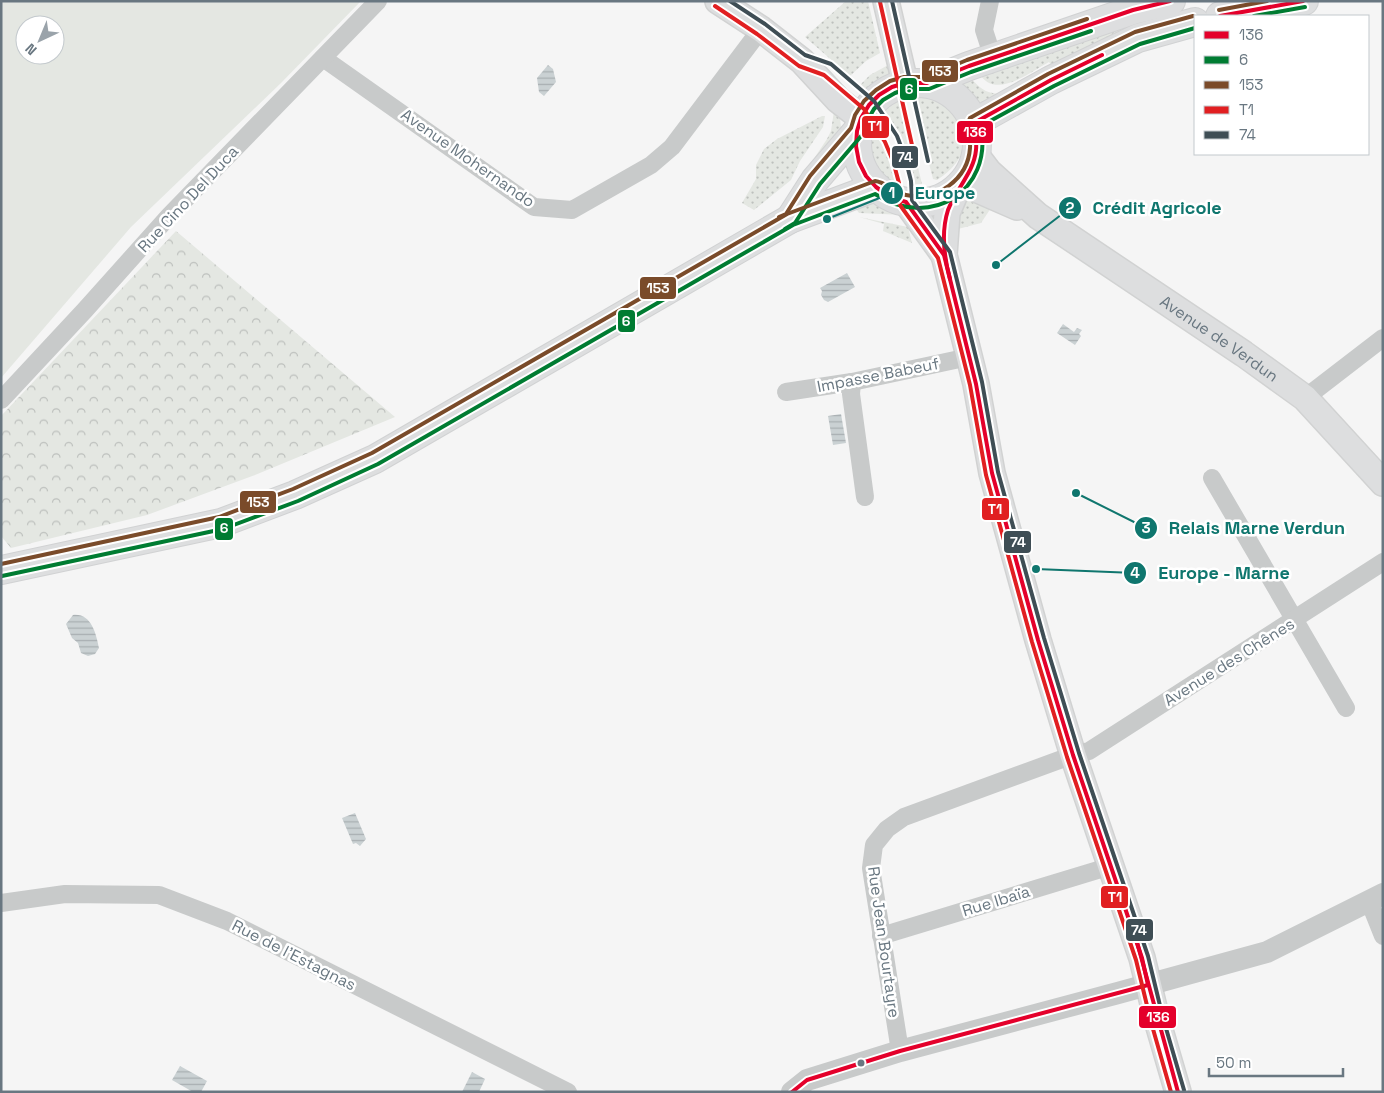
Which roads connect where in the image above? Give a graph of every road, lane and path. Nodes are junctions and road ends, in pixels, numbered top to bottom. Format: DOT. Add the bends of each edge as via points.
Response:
graph roads {
  1 [pos="378,1"];
  2 [pos="718,1"];
  3 [pos="886,1"];
  4 [pos="990,1"];
  5 [pos="1171,1"];
  6 [pos="1304,1"];
  7 [pos="1135,6"];
  8 [pos="1226,15"];
  9 [pos="1194,22"];
  10 [pos="761,29"];
  11 [pos="323,58"];
  12 [pos="993,58"];
  13 [pos="916,83"];
  14 [pos="974,123"];
  15 [pos="859,124"];
  16 [pos="976,155"];
  17 [pos="960,185"];
  18 [pos="876,187"];
  19 [pos="906,202"];
  20 [pos="1038,216"];
  21 [pos="790,219"];
  22 [pos="944,254"];
  23 [pos="1383,338"];
  24 [pos="969,357"];
  25 [pos="852,382"];
  26 [pos="786,392"];
  27 [pos="1305,398"];
  28 [pos="1,400"];
  29 [pos="1212,478"];
  30 [pos="1383,483"];
  31 [pos="865,497"];
  32 [pos="59,558"];
  33 [pos="1,560"];
  34 [pos="1383,562"];
  35 [pos="1,570"];
  36 [pos="1295,620"];
  37 [pos="1346,708"];
  38 [pos="1073,755"];
  39 [pos="1111,866"];
  40 [pos="1376,897"];
  41 [pos="1,903"];
  42 [pos="881,936"];
  43 [pos="1383,936"];
  44 [pos="1148,985"];
  45 [pos="900,1051"];
  46 [pos="568,1092"];
  47 [pos="792,1092"];
  48 [pos="1178,1092"];
  1 -- 11 [label="street, Rue Cino Del Duca"];
  2 -- 10 [label="main road"];
  3 -- 13 [label="main road"];
  4 -- 12 [label="street" via="984,30"];
  5 -- 7 [label="main road"];
  6 -- 8 [label="main road"];
  7 -- 12 [label="main road"];
  9 -- 14 [label="main road" via="1138,38 1051,80"];
  10 -- 11 [label="street, Avenue Mohernando" via="672,147 651,165 572,210 534,207"];
  10 -- 15 [label="main road" via="802,61"];
  11 -- 28 [label="street, Rue Cino Del Duca" via="169,216"];
  12 -- 13 [label="main road"];
  13 -- 14 [label="main road" via="942,88 956,96"];
  13 -- 15 [label="main road" via="892,87 879,95 869,105"];
  14 -- 16 [label="main road"];
  15 -- 18 [label="main road" via="856,146 859,162"];
  15 -- 21 [label="main road"];
  16 -- 17 [label="main road" via="971,170"];
  16 -- 20 [label="main road, Avenue de Verdun" via="989,172"];
  17 -- 19 [label="main road" via="931,202"];
  17 -- 20 [label="main road, Avenue de Verdun"];
  17 -- 22 [label="main road" via="947,213"];
  18 -- 19 [label="main road" via="890,197"];
  18 -- 21 [label="main road"];
  19 -- 22 [label="main road"];
  20 -- 27 [label="main road, Avenue de Verdun"];
  21 -- 32 [label="main road" via="376,459 221,524"];
  22 -- 24 [label="main road"];
  23 -- 27 [label="street"];
  24 -- 25 [label="street, Impasse Babeuf"];
  24 -- 38 [label="main road" via="992,473"];
  25 -- 26 [label="street, Impasse Babeuf"];
  25 -- 31 [label="street"];
  27 -- 30 [label="main road, Avenue de Verdun"];
  29 -- 36 [label="street"];
  32 -- 33 [label="main road"];
  32 -- 35 [label="main road"];
  34 -- 36 [label="street, Avenue des Chênes"];
  36 -- 37 [label="street"];
  36 -- 38 [label="street, Avenue des Chênes" via="1089,751"];
  38 -- 39 [label="main road"];
  38 -- 42 [label="street, Rue Jean Bourtayre" via="904,817 887,829 874,845 871,868"];
  39 -- 42 [label="street, Rue Ibaïa"];
  39 -- 44 [label="main road"];
  40 -- 43 [label="street"];
  40 -- 44 [label="street" via="1267,952"];
  41 -- 46 [label="street, Rue de l'Estagnas" via="65,894 159,895 226,921"];
  42 -- 45 [label="street, Rue Jean Bourtayre"];
  44 -- 45 [label="street"];
  44 -- 48 [label="main road"];
  45 -- 47 [label="street" via="807,1080"];
}
